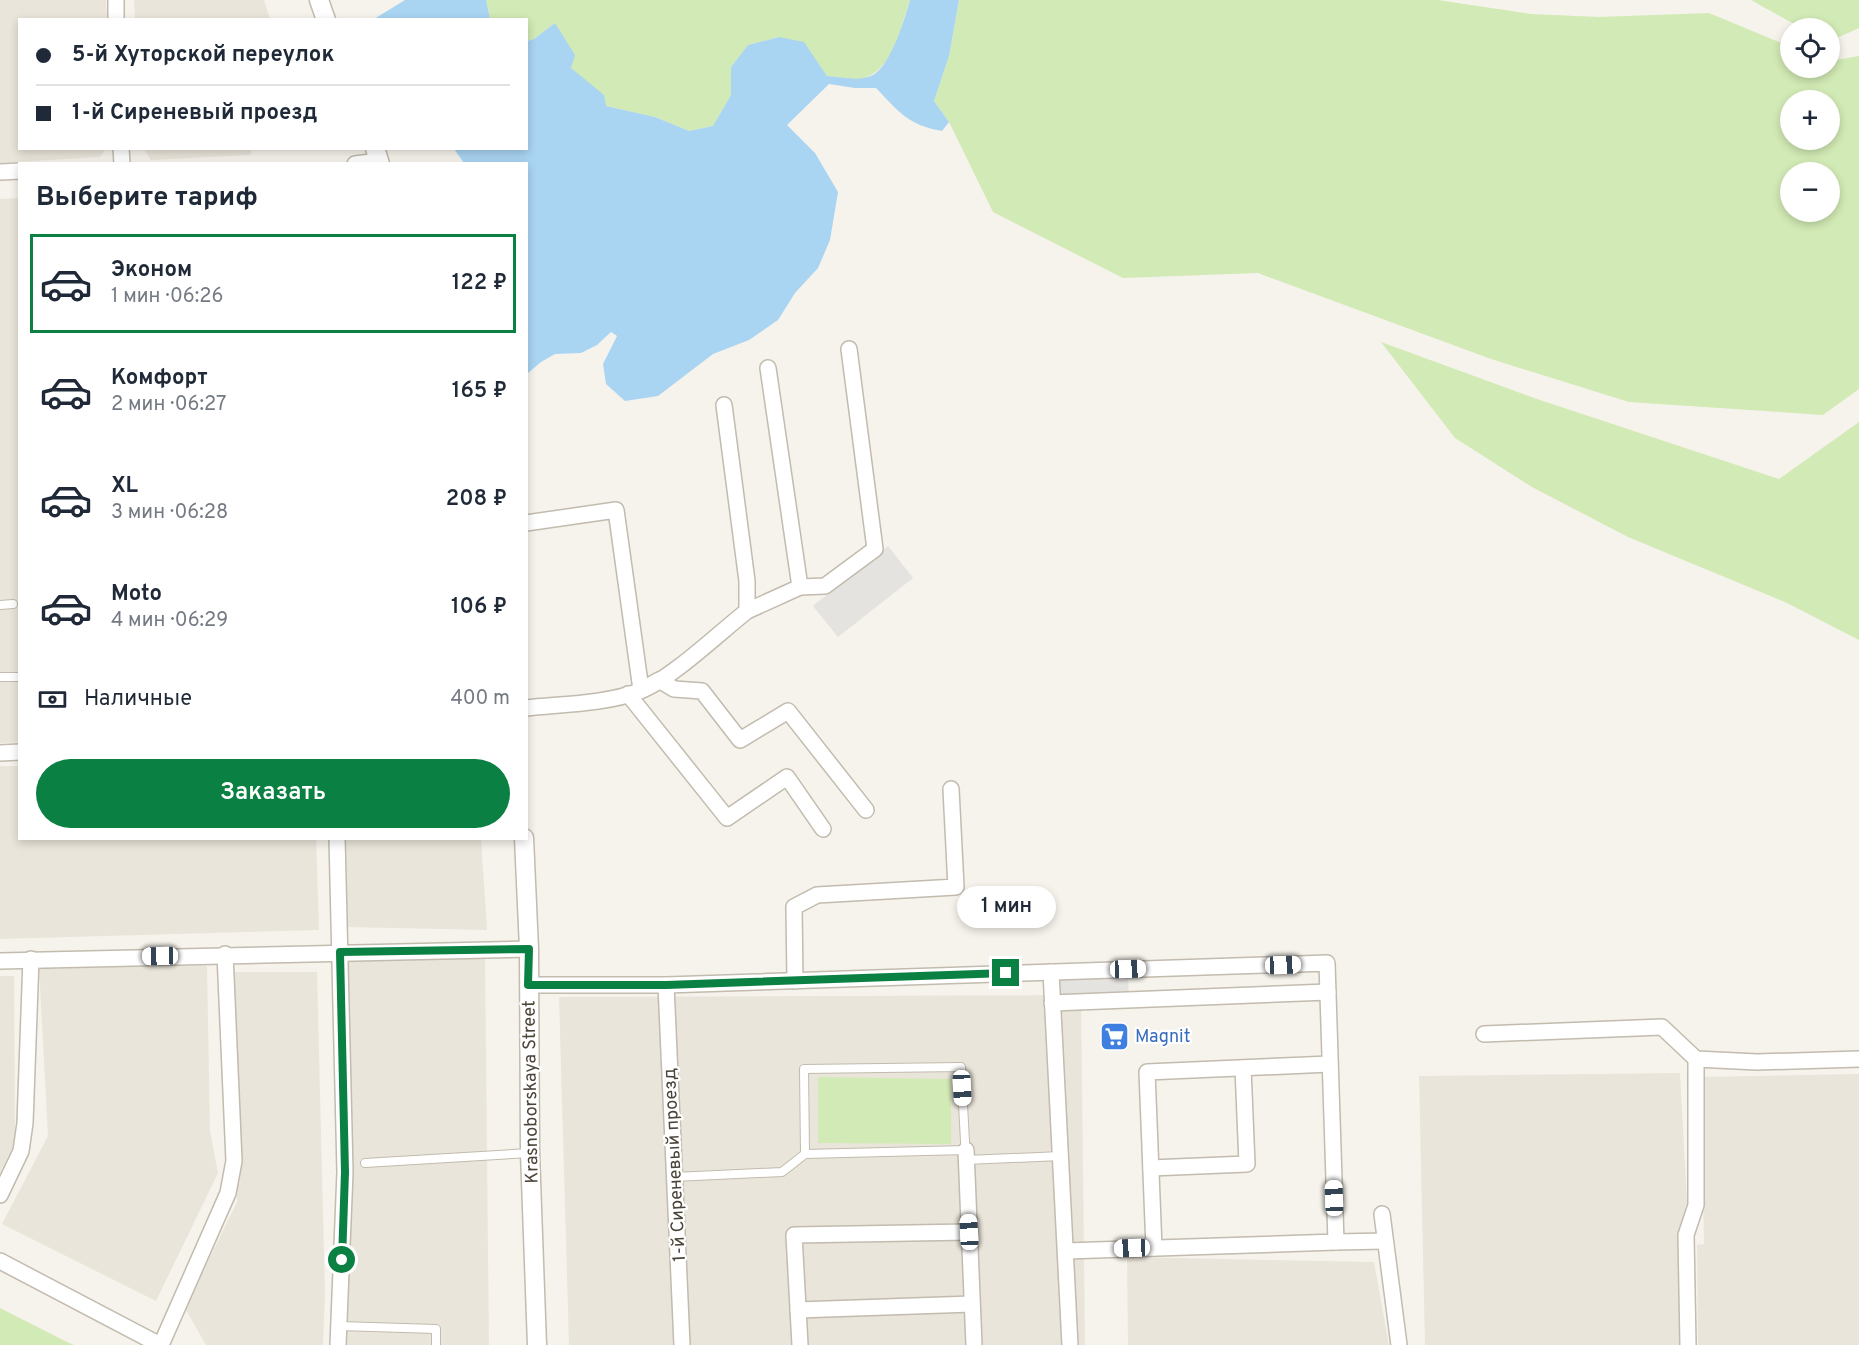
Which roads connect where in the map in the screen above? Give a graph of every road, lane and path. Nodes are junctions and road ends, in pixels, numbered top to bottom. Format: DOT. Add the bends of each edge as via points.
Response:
graph roads {
  1 [pos="116,0"];
  2 [pos="319,0"];
  3 [pos="116,18"];
  4 [pos="325,18"];
  5 [pos="378,158"];
  6 [pos="363,162"];
  7 [pos="18,171"];
  8 [pos="0,172"];
  9 [pos="849,349"];
  10 [pos="768,368"];
  11 [pos="724,405"];
  12 [pos="528,523"];
  13 [pos="800,587"];
  14 [pos="0,604"];
  15 [pos="13,604"];
  16 [pos="747,611"];
  17 [pos="18,676"];
  18 [pos="0,677"];
  19 [pos="659,680"];
  20 [pos="635,692"];
  21 [pos="528,708"];
  22 [pos="18,752"];
  23 [pos="0,753"];
  24 [pos="951,789"];
  25 [pos="866,810"];
  26 [pos="823,829"];
  27 [pos="337,840"];
  28 [pos="524,840"];
  29 [pos="529,949"];
  30 [pos="340,952"];
  31 [pos="225,954"];
  32 [pos="31,959"];
  33 [pos="0,961"];
  34 [pos="1051,972"];
  35 [pos="795,981"];
  36 [pos="528,985"];
  37 [pos="666,985"];
  38 [pos="1328,992"];
  39 [pos="1052,1003"];
  40 [pos="1484,1034"];
  41 [pos="1696,1059"];
  42 [pos="1859,1059"];
  43 [pos="1330,1064"];
  44 [pos="1243,1068"];
  45 [pos="966,1150"];
  46 [pos="530,1153"];
  47 [pos="805,1154"];
  48 [pos="1061,1156"];
  49 [pos="365,1163"];
  50 [pos="1151,1168"];
  51 [pos="674,1176"];
  52 [pos="0,1195"];
  53 [pos="1382,1214"];
  54 [pos="969,1232"];
  55 [pos="1385,1241"];
  56 [pos="1336,1242"];
  57 [pos="1154,1248"];
  58 [pos="1066,1251"];
  59 [pos="0,1261"];
  60 [pos="972,1304"];
  61 [pos="798,1310"];
  62 [pos="339,1326"];
  63 [pos="160,1345"];
  64 [pos="338,1345"];
  65 [pos="436,1345"];
  66 [pos="537,1345"];
  67 [pos="682,1345"];
  68 [pos="800,1345"];
  69 [pos="974,1345"];
  70 [pos="1071,1345"];
  71 [pos="1399,1345"];
  72 [pos="1688,1345"];
  1 -- 3 [label="street"];
  2 -- 4 [label="street"];
  5 -- 6 [label="street"];
  7 -- 8 [label="street"];
  9 -- 13 [label="street" via="875,549 825,586"];
  10 -- 13 [label="street"];
  11 -- 16 [label="street" via="747,582"];
  12 -- 20 [label="street" via="616,510"];
  13 -- 16 [label="street"];
  14 -- 15 [label="lane"];
  16 -- 19 [label="street"];
  17 -- 18 [label="lane"];
  19 -- 20 [label="street"];
  19 -- 25 [label="street" via="674,689 702,691 740,740 788,711"];
  20 -- 21 [label="street"];
  20 -- 26 [label="street" via="727,818 787,777"];
  22 -- 23 [label="street"];
  24 -- 35 [label="street" via="956,886 818,895 794,907"];
  27 -- 30 [label="street"];
  28 -- 29 [label="street, Krasnoborskaya Street"];
  29 -- 30 [label="street"];
  29 -- 36 [label="street, Krasnoborskaya Street"];
  30 -- 31 [label="street"];
  30 -- 62 [label="street" via="345,1172"];
  31 -- 32 [label="street"];
  31 -- 63 [label="street" via="234,1161 228,1193"];
  32 -- 33 [label="street"];
  32 -- 52 [label="street" via="25,1123 21,1151"];
  34 -- 35 [label="street"];
  34 -- 38 [label="street" via="1327,963"];
  34 -- 39 [label="street"];
  35 -- 37 [label="street"];
  36 -- 37 [label="street"];
  36 -- 46 [label="street, Krasnoborskaya Street"];
  37 -- 51 [label="street, 1-й Сиреневый проезд"];
  38 -- 39 [label="street"];
  38 -- 43 [label="street"];
  39 -- 48 [label="street"];
  40 -- 41 [label="street" via="1662,1027"];
  41 -- 42 [label="street"];
  41 -- 72 [label="street" via="1696,1205 1686,1235"];
  43 -- 44 [label="street"];
  43 -- 56 [label="street"];
  44 -- 50 [label="street" via="1147,1072"];
  44 -- 50 [label="street" via="1247,1164"];
  45 -- 47 [label="lane"];
  45 -- 47 [label="lane" via="961,1067 804,1068"];
  45 -- 48 [label="lane" via="966,1160"];
  45 -- 54 [label="street"];
  46 -- 49 [label="lane"];
  46 -- 66 [label="street, Krasnoborskaya Street"];
  47 -- 51 [label="lane" via="782,1172"];
  48 -- 58 [label="street"];
  50 -- 57 [label="street"];
  51 -- 67 [label="street, 1-й Сиреневый проезд"];
  53 -- 55 [label="street"];
  54 -- 60 [label="street"];
  54 -- 61 [label="street" via="794,1235"];
  55 -- 56 [label="street"];
  55 -- 71 [label="street"];
  56 -- 57 [label="street"];
  57 -- 58 [label="street"];
  58 -- 70 [label="street"];
  59 -- 63 [label="street"];
  60 -- 61 [label="street"];
  60 -- 69 [label="street"];
  61 -- 68 [label="street"];
  62 -- 64 [label="street"];
  62 -- 65 [label="lane" via="436,1329"];
}
